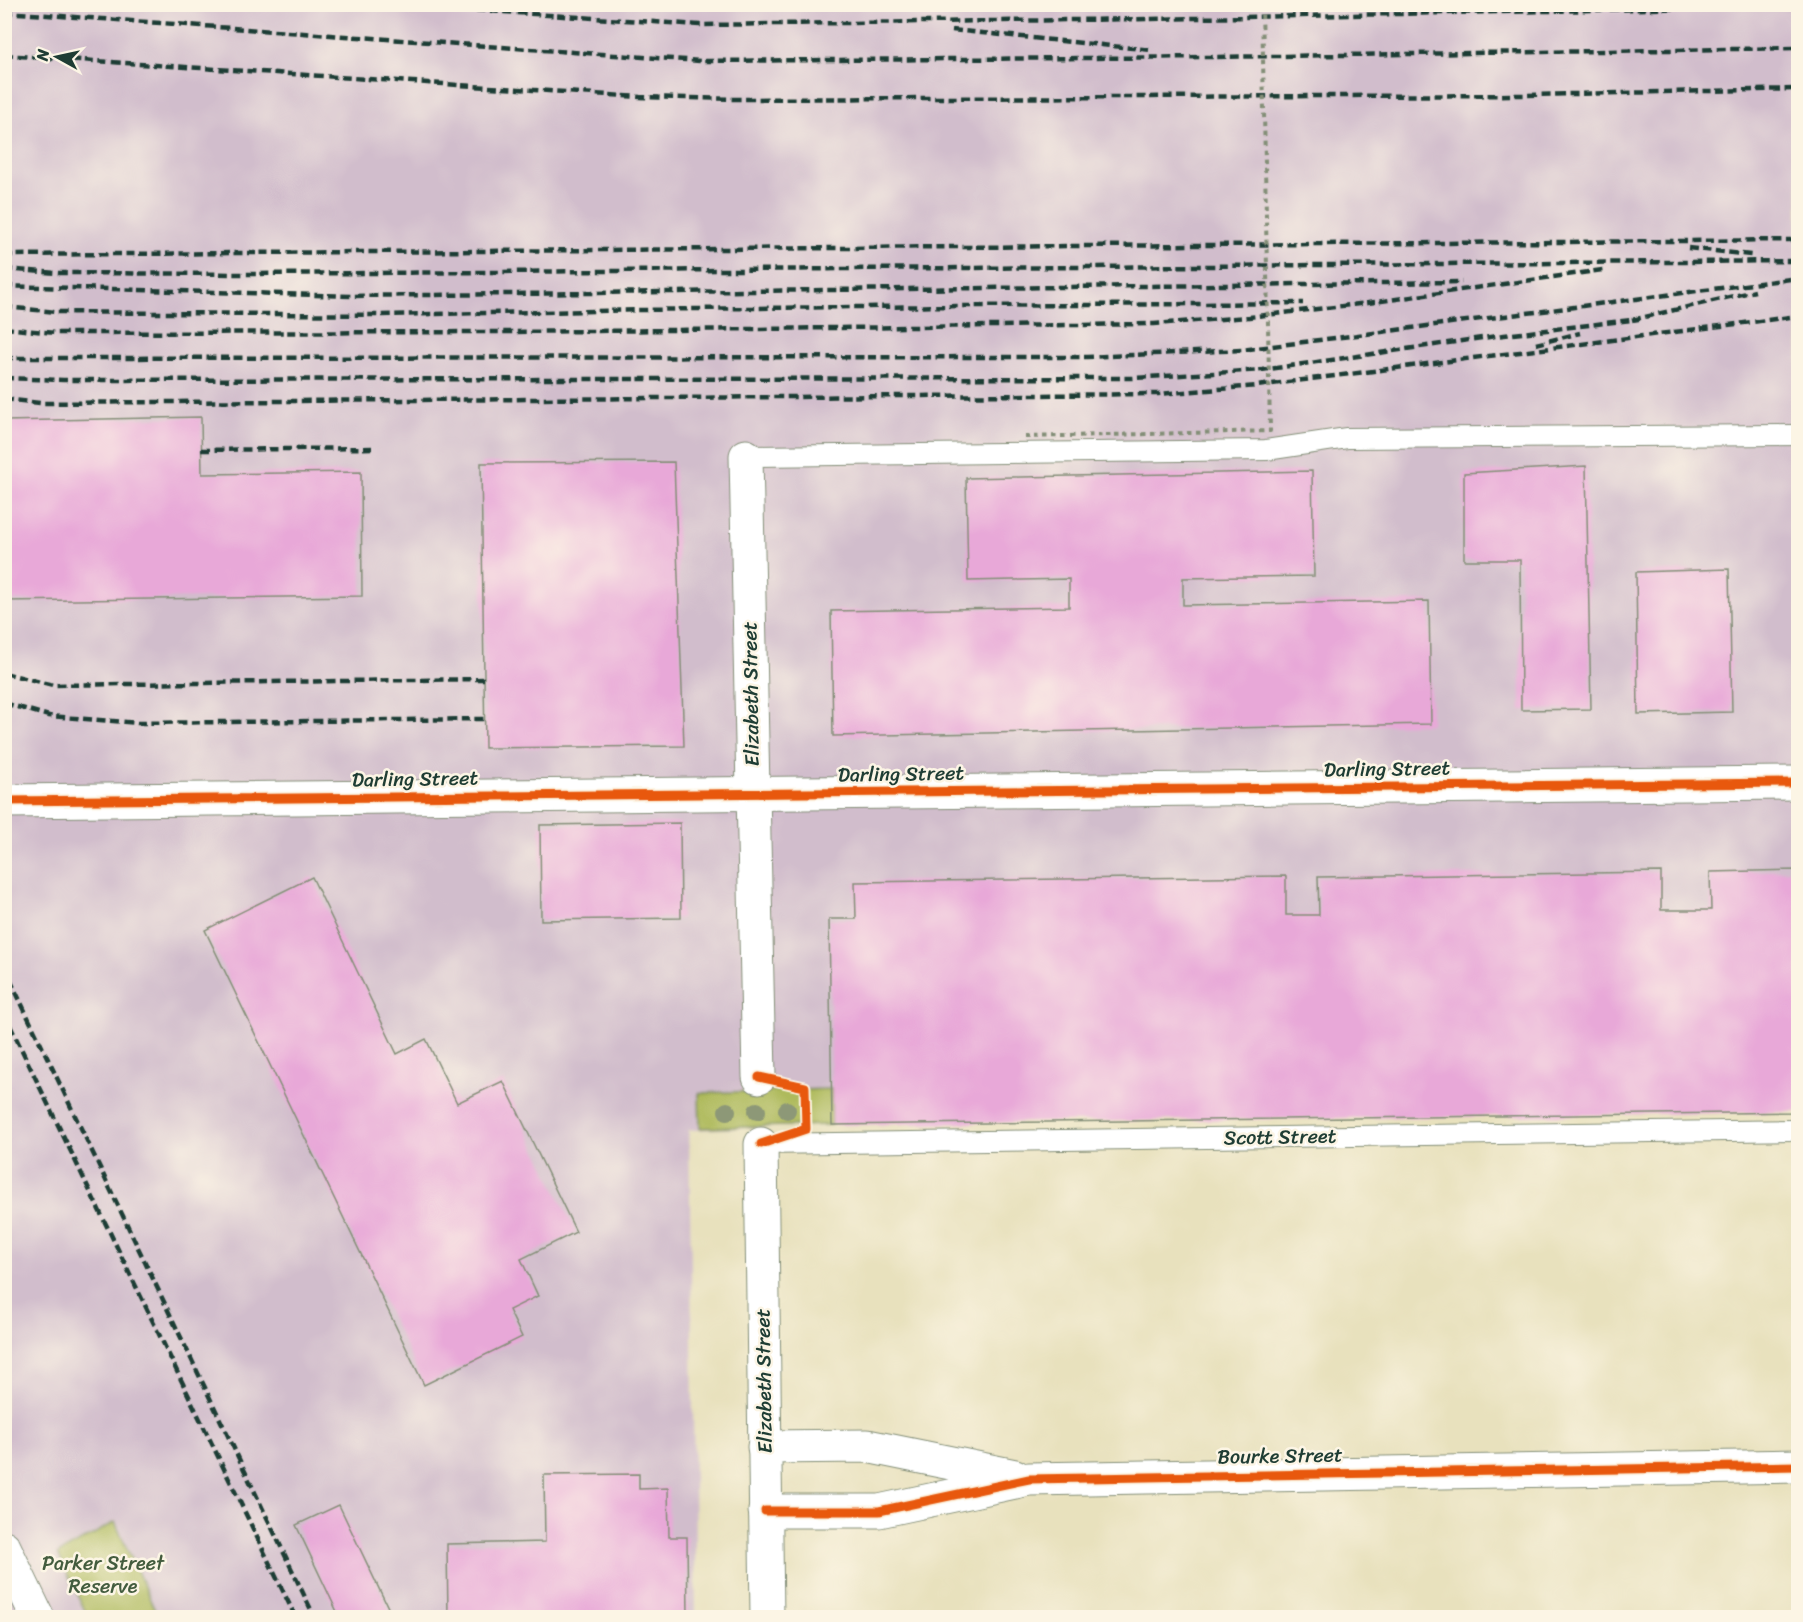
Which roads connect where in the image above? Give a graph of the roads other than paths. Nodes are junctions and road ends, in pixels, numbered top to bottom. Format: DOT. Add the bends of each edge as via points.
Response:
graph roads {
  1 [pos="1798,435"];
  2 [pos="746,456"];
  3 [pos="1798,783"];
  4 [pos="753,793"];
  5 [pos="4,801"];
  6 [pos="759,1077"];
  7 [pos="1798,1130"];
  8 [pos="761,1144"];
  9 [pos="764,1447"];
  10 [pos="1798,1466"];
  11 [pos="1029,1479"];
  12 [pos="765,1511"];
  13 [pos="4,1547"];
  14 [pos="38,1617"];
  15 [pos="767,1617"];
  1 -- 2 [label="lane" via="1347,438 1266,450"];
  2 -- 4 [label="street, Elizabeth Street"];
  3 -- 4 [label="street, Darling Street"];
  4 -- 5 [label="street, Darling Street"];
  4 -- 6 [label="street, Elizabeth Street"];
  7 -- 8 [label="lane, Scott Street"];
  8 -- 9 [label="street, Elizabeth Street"];
  9 -- 11 [label="street, Bourke Street" via="867,1446"];
  9 -- 12 [label="street, Elizabeth Street"];
  10 -- 11 [label="street, Bourke Street"];
  11 -- 12 [label="street, Bourke Street" via="879,1511"];
  12 -- 15 [label="street, Elizabeth Street"];
  13 -- 14 [label="street"];
}
